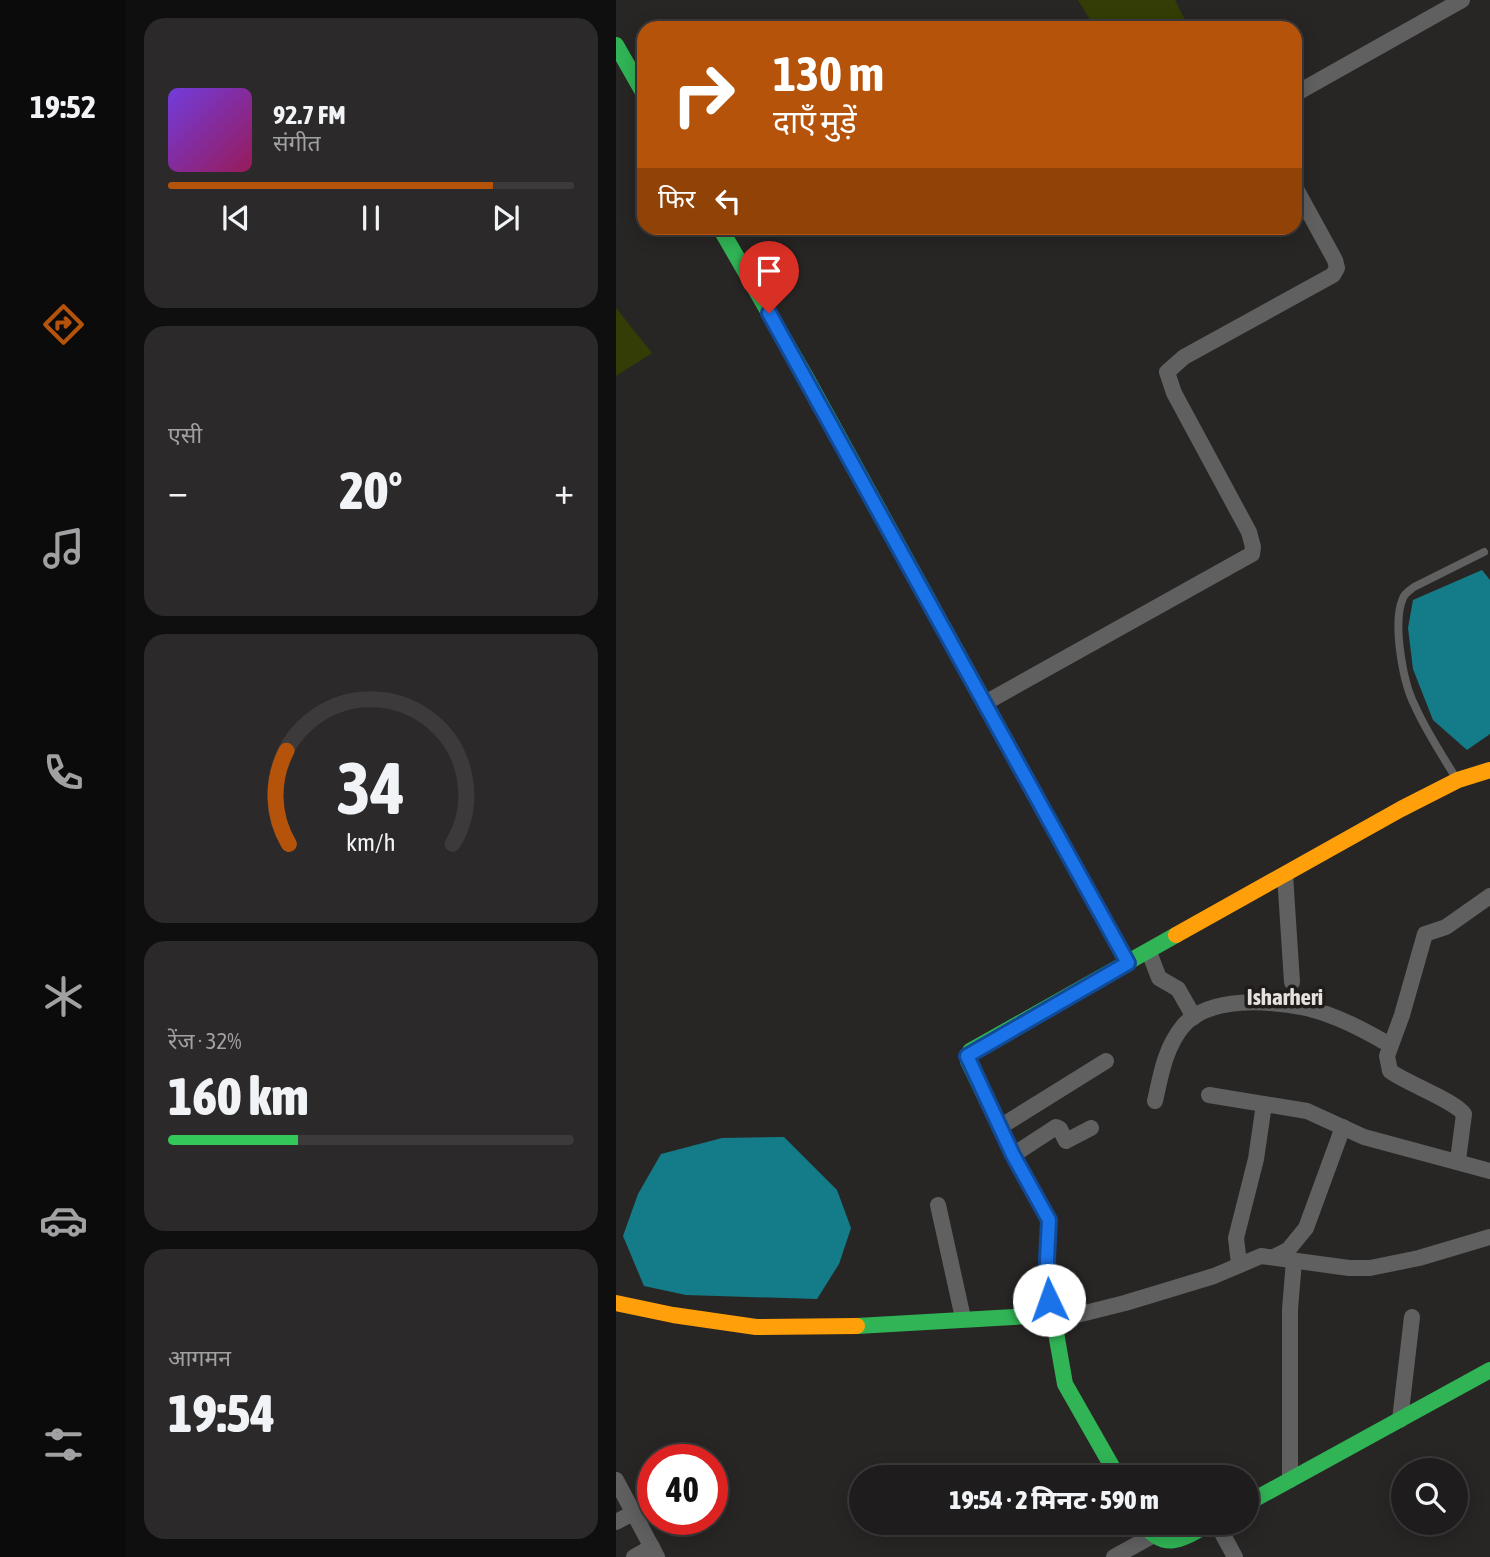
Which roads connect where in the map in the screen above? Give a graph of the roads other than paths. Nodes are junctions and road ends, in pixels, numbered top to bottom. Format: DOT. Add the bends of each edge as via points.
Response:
graph roads {
  1 [pos="1462,0"];
  2 [pos="616,45"];
  3 [pos="637,82"];
  4 [pos="1302,90"];
  5 [pos="1302,200"];
  6 [pos="724,235"];
  7 [pos="1483,552"];
  8 [pos="985,703"];
  9 [pos="1490,770"];
  10 [pos="1458,780"];
  11 [pos="1285,874"];
  12 [pos="1490,896"];
  13 [pos="1149,951"];
  14 [pos="1128,963"];
  15 [pos="1292,982"];
  16 [pos="1194,1017"];
  17 [pos="1390,1045"];
  18 [pos="1106,1061"];
  19 [pos="1209,1095"];
  20 [pos="1155,1101"];
  21 [pos="1264,1104"];
  22 [pos="1000,1127"];
  23 [pos="1343,1127"];
  24 [pos="1091,1128"];
  25 [pos="1013,1155"];
  26 [pos="1458,1160"];
  27 [pos="1490,1171"];
  28 [pos="938,1205"];
  29 [pos="1490,1237"];
  30 [pos="1274,1257"];
  31 [pos="1294,1261"];
  32 [pos="1239,1264"];
  33 [pos="617,1305"];
  34 [pos="1412,1317"];
  35 [pos="964,1318"];
  36 [pos="1052,1319"];
  37 [pos="1490,1370"];
  38 [pos="1400,1420"];
  39 [pos="1111,1465"];
  40 [pos="616,1480"];
  41 [pos="1290,1480"];
  42 [pos="1259,1497"];
  43 [pos="633,1513"];
  44 [pos="616,1522"];
  45 [pos="1140,1535"];
  46 [pos="1153,1535"];
  47 [pos="1189,1535"];
  48 [pos="1222,1535"];
  49 [pos="654,1552"];
  50 [pos="634,1557"];
  51 [pos="1114,1557"];
  52 [pos="1235,1557"];
  1 -- 4 [label="street"];
  2 -- 3 [label="street"];
  5 -- 8 [label="street" via="1335,260 1333,275 1184,357 1167,372 1248,532 1252,555"];
  6 -- 8 [label="street"];
  7 -- 10 [label="lane" via="1414,587 1401,601 1403,667 1413,704"];
  8 -- 14 [label="street"];
  9 -- 10 [label="street"];
  10 -- 11 [label="street"];
  11 -- 13 [label="street"];
  11 -- 15 [label="street"];
  12 -- 17 [label="street" via="1446,927 1425,934"];
  13 -- 14 [label="street"];
  13 -- 16 [label="street" via="1158,978 1178,989"];
  14 -- 22 [label="street" via="970,1051 968,1061"];
  16 -- 17 [label="street" via="1221,1006 1248,1003 1308,1009 1363,1029"];
  16 -- 20 [label="street" via="1173,1040 1163,1061"];
  17 -- 26 [label="street" via="1390,1071 1464,1114"];
  18 -- 22 [label="street"];
  19 -- 21 [label="street"];
  21 -- 23 [label="street" via="1316,1114"];
  21 -- 32 [label="street" via="1236,1238"];
  22 -- 25 [label="street"];
  23 -- 26 [label="street" via="1379,1142"];
  23 -- 30 [label="street" via="1306,1228 1295,1244"];
  24 -- 25 [label="street" via="1066,1141 1056,1127"];
  25 -- 36 [label="street" via="1049,1220"];
  26 -- 27 [label="street"];
  28 -- 35 [label="street"];
  29 -- 31 [label="street" via="1370,1268"];
  30 -- 31 [label="street"];
  30 -- 32 [label="street" via="1261,1256"];
  31 -- 41 [label="street"];
  32 -- 36 [label="street" via="1203,1279"];
  33 -- 35 [label="street" via="756,1327"];
  34 -- 38 [label="street"];
  35 -- 36 [label="street" via="1035,1314"];
  36 -- 39 [label="street" via="1065,1384"];
  37 -- 38 [label="street"];
  38 -- 41 [label="street"];
  40 -- 43 [label="street"];
  41 -- 42 [label="street"];
  43 -- 44 [label="street"];
  43 -- 49 [label="street"];
  45 -- 51 [label="street"];
  46 -- 47 [label="street" via="1160,1542 1176,1542"];
  48 -- 52 [label="street"];
  49 -- 50 [label="street"];
}
